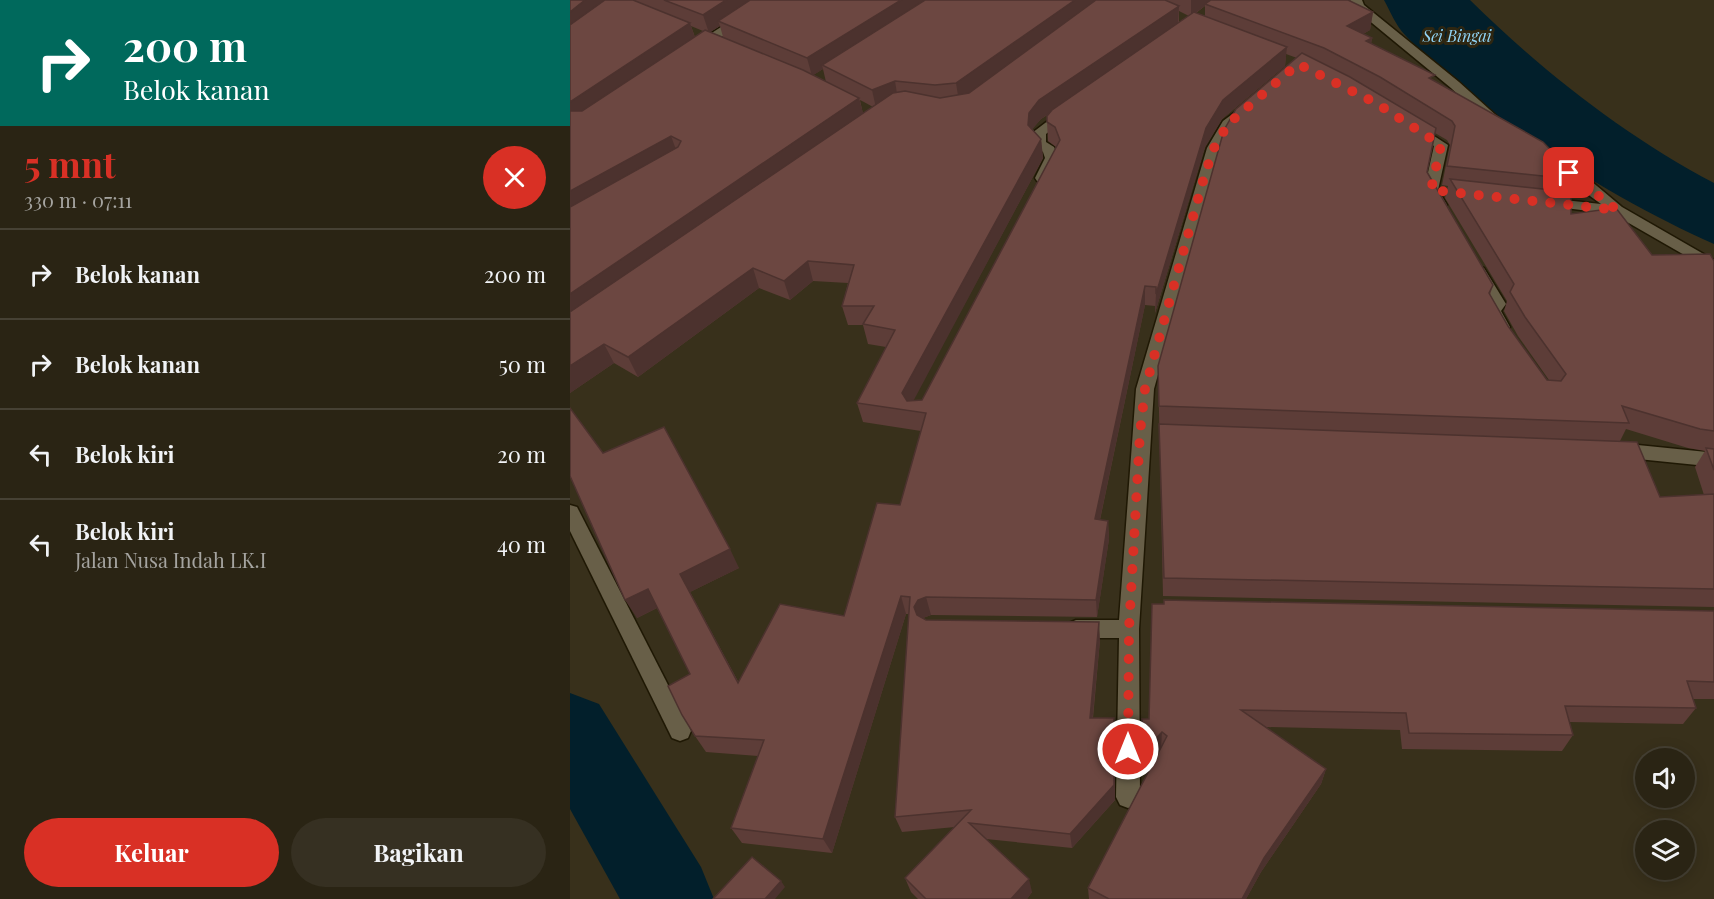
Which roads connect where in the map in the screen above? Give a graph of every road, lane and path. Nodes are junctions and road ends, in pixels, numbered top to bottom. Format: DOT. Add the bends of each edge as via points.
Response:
graph roads {
  1 [pos="771,0"];
  2 [pos="1356,0"];
  3 [pos="688,54"];
  4 [pos="1263,94"];
  5 [pos="1075,104"];
  6 [pos="1404,121"];
  7 [pos="1503,130"];
  8 [pos="1540,154"];
  9 [pos="1431,190"];
  10 [pos="1454,192"];
  11 [pos="1034,193"];
  12 [pos="1536,201"];
  13 [pos="1617,210"];
  14 [pos="1448,218"];
  15 [pos="1470,256"];
  16 [pos="1714,267"];
  17 [pos="1509,340"];
  18 [pos="1140,433"];
  19 [pos="1163,434"];
  20 [pos="1598,448"];
  21 [pos="1707,459"];
  22 [pos="572,515"];
  23 [pos="1132,606"];
  24 [pos="1155,607"];
  25 [pos="1059,628"];
  26 [pos="1129,629"];
  27 [pos="680,730"];
  28 [pos="1128,797"];
  1 -- 3 [label="street"];
  2 -- 7 [label="street" via="1359,7 1455,85"];
  4 -- 18 [label="street" via="1228,124 1214,148 1145,389"];
  5 -- 11 [label="street" via="1039,133 1039,144 1049,150 1052,158"];
  6 -- 9 [label="street" via="1441,145"];
  8 -- 13 [label="street"];
  9 -- 10 [label="street"];
  9 -- 14 [label="street"];
  12 -- 13 [label="street"];
  13 -- 16 [label="street"];
  15 -- 17 [label="street" via="1498,304 1493,310"];
  18 -- 19 [label="street"];
  18 -- 23 [label="street"];
  20 -- 21 [label="street"];
  22 -- 27 [label="street"];
  23 -- 24 [label="street"];
  23 -- 26 [label="street"];
  25 -- 26 [label="street"];
  26 -- 28 [label="street"];
}
